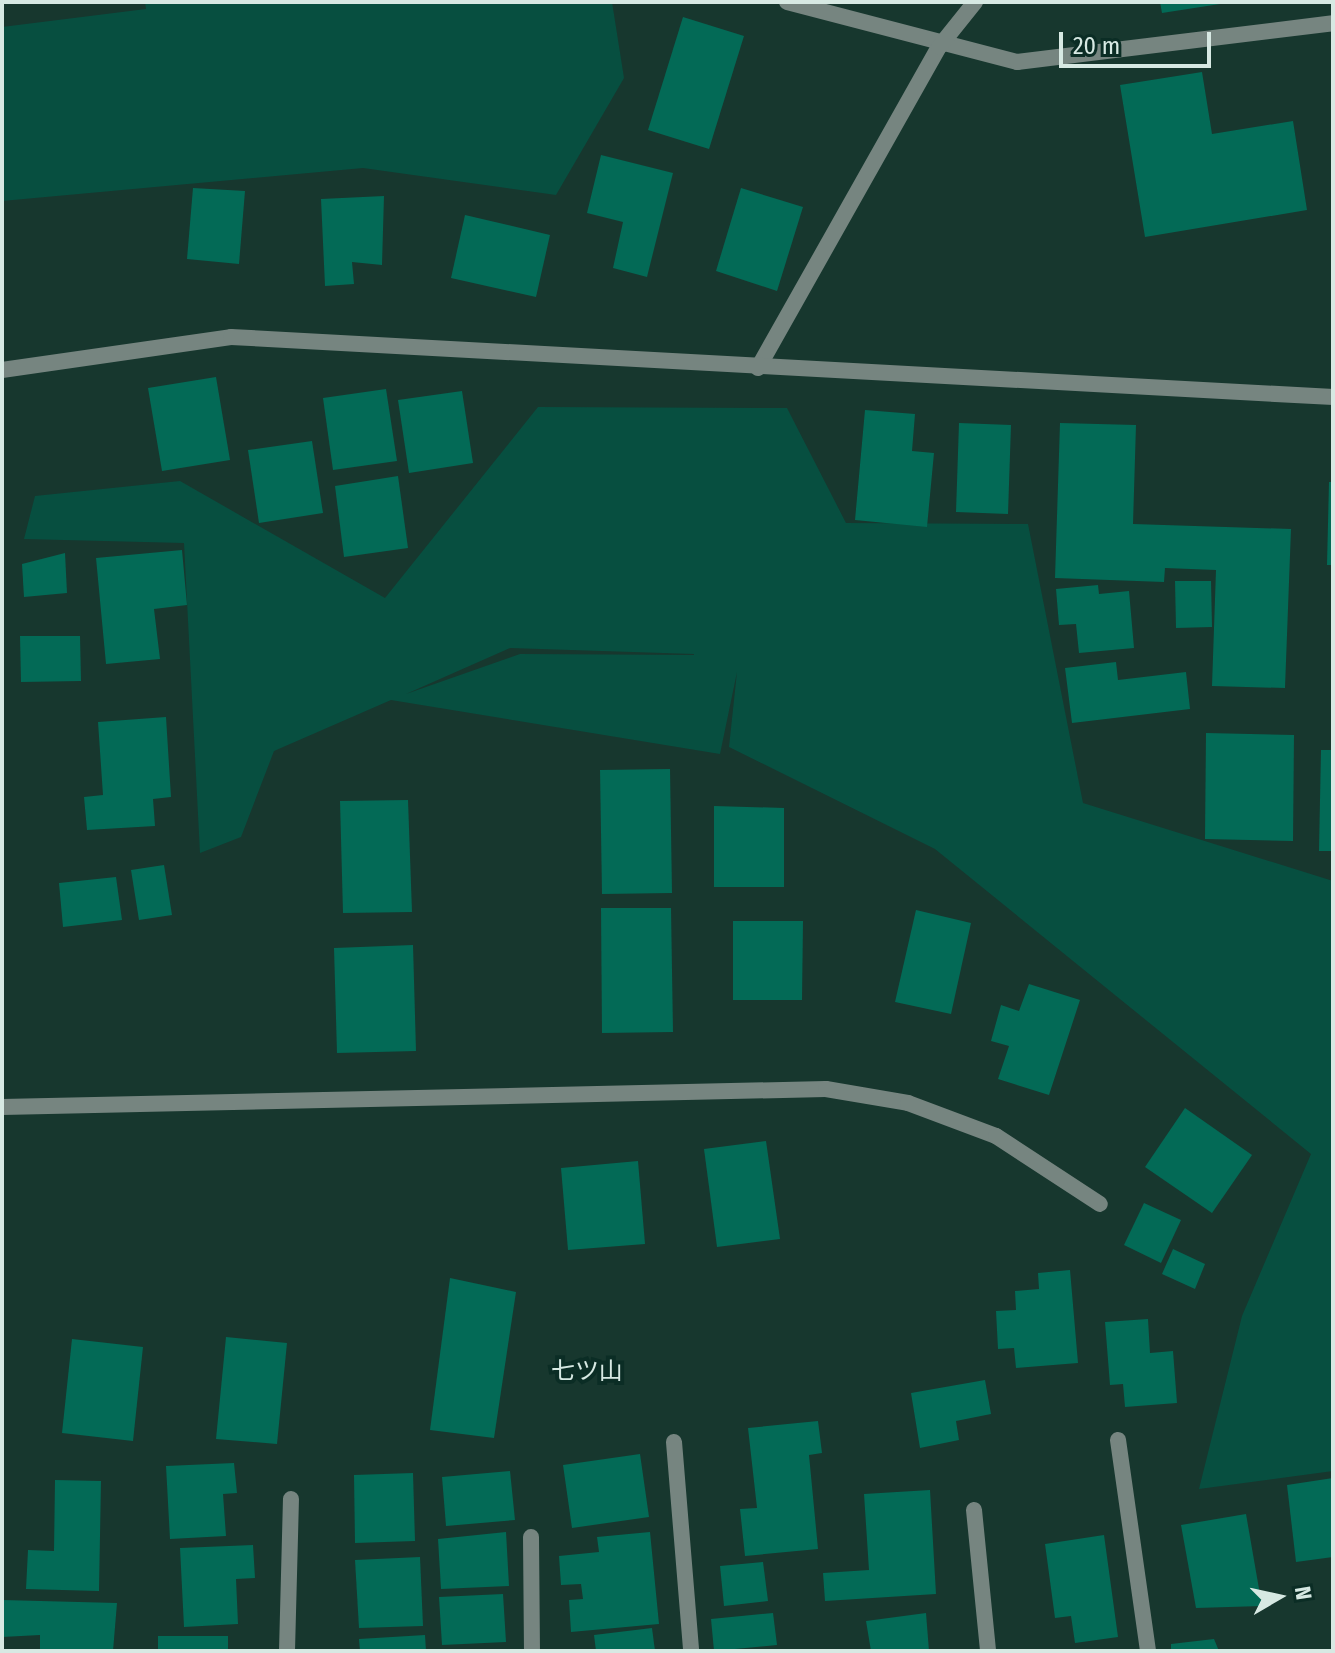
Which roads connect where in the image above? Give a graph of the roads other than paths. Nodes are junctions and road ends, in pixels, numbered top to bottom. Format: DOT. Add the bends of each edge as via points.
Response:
graph roads {
  1 [pos="787,2"];
  2 [pos="975,2"];
  3 [pos="1333,23"];
  4 [pos="939,47"];
  5 [pos="758,368"];
  6 [pos="2,370"];
  7 [pos="1333,397"];
  8 [pos="2,1107"];
  9 [pos="1100,1204"];
  10 [pos="1118,1440"];
  11 [pos="674,1442"];
  12 [pos="291,1499"];
  13 [pos="974,1510"];
  14 [pos="531,1537"];
  15 [pos="287,1651"];
  16 [pos="532,1651"];
  17 [pos="691,1651"];
  18 [pos="988,1651"];
  19 [pos="1148,1651"];
  1 -- 4 [label="street"];
  2 -- 4 [label="street"];
  3 -- 4 [label="street" via="1017,62"];
  4 -- 5 [label="street"];
  5 -- 6 [label="street" via="231,337"];
  5 -- 7 [label="street"];
  8 -- 9 [label="street" via="826,1089 908,1103 996,1136"];
  10 -- 19 [label="street"];
  11 -- 17 [label="street"];
  12 -- 15 [label="street"];
  13 -- 18 [label="street"];
  14 -- 16 [label="street"];
}
